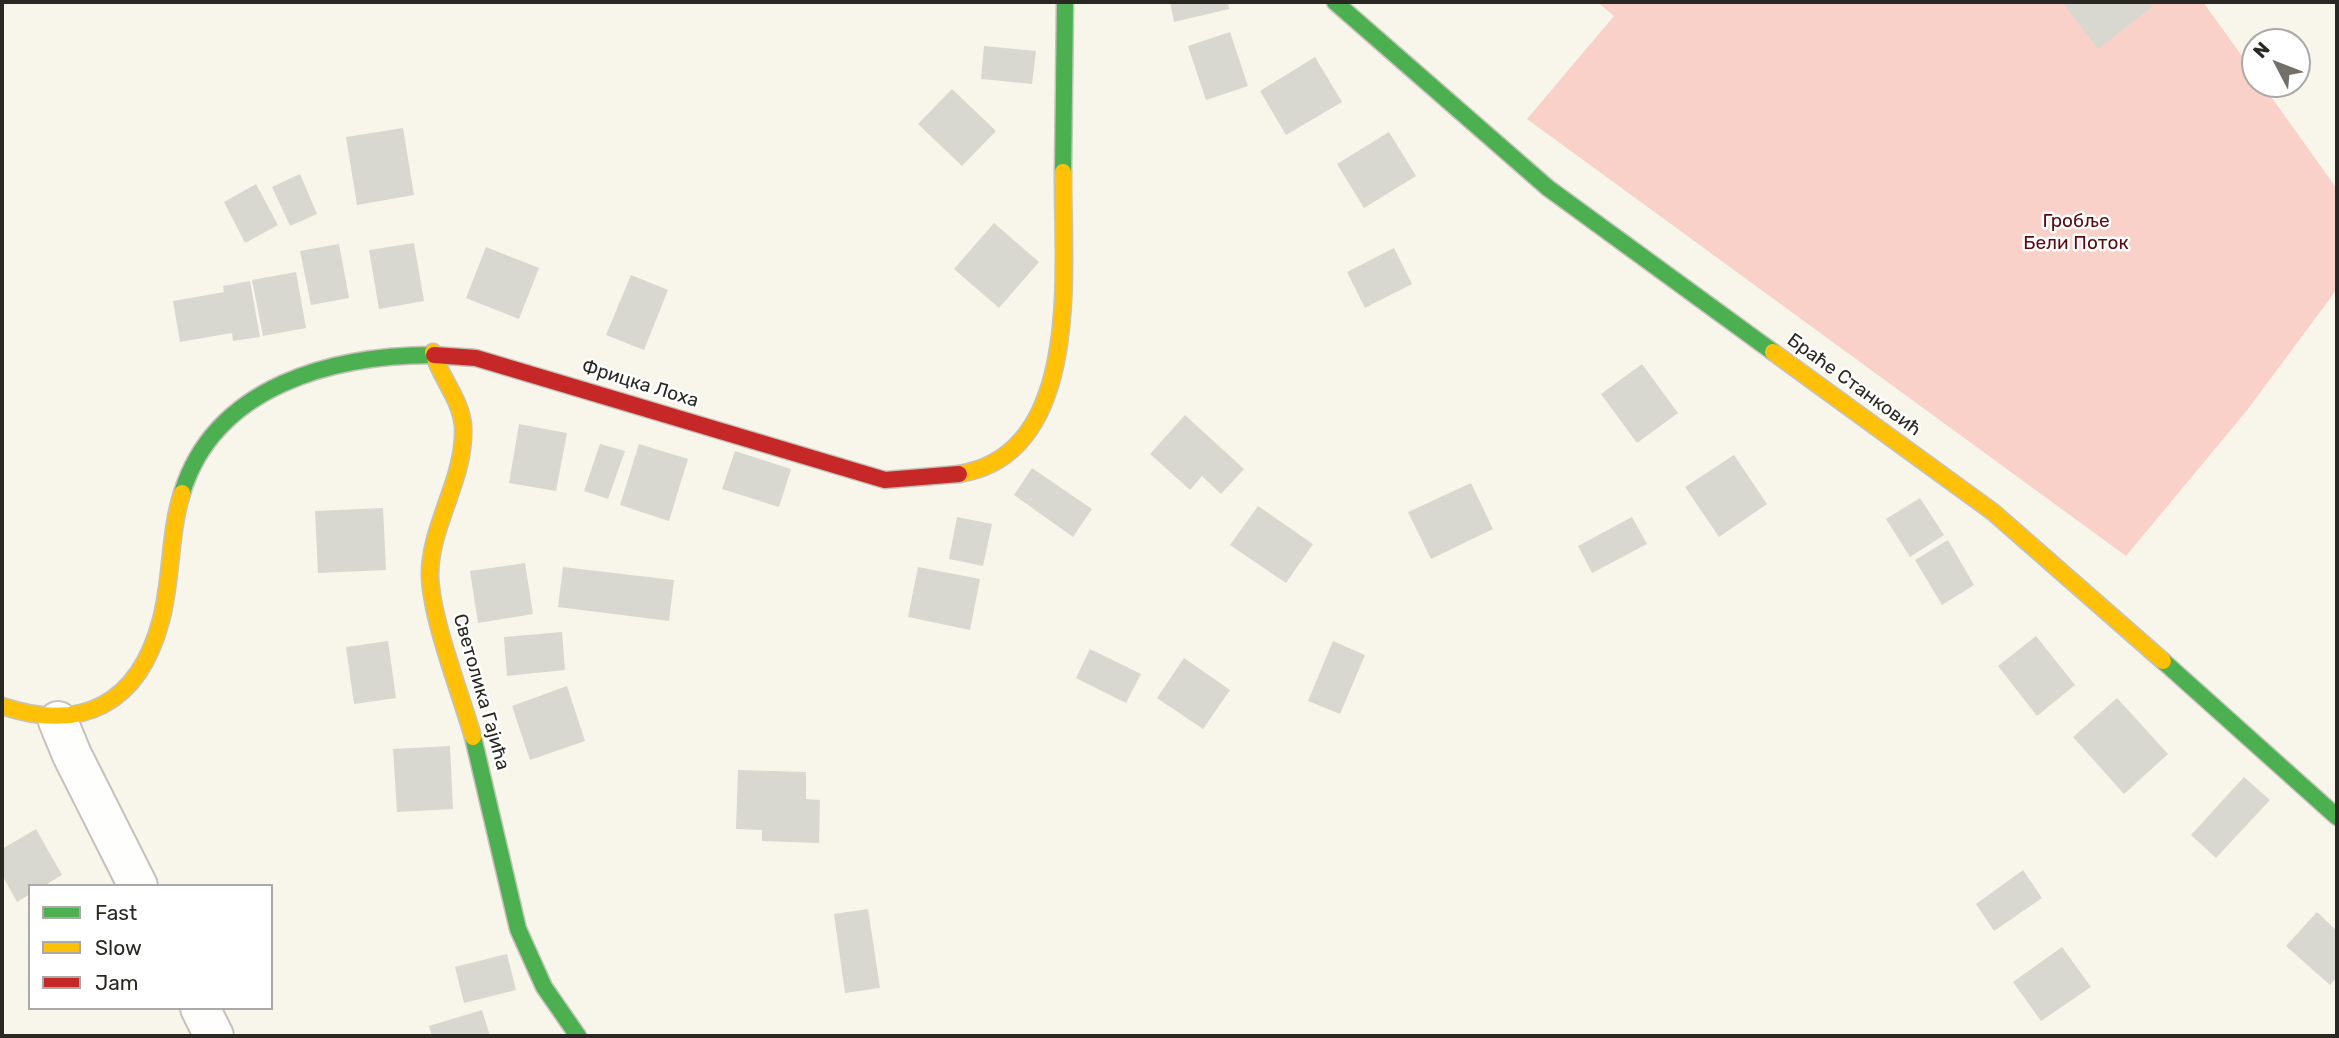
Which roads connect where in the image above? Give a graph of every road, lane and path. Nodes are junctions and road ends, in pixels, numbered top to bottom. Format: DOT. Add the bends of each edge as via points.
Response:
graph roads {
  1 [pos="1065,2"];
  2 [pos="1335,2"];
  3 [pos="433,352"];
  4 [pos="2,706"];
  5 [pos="58,721"];
  6 [pos="2337,817"];
  7 [pos="137,884"];
  8 [pos="201,1010"];
  9 [pos="214,1036"];
  10 [pos="578,1036"];
  1 -- 3 [label="street, Фрицка Лоха" via="1059,350 1035,427 1010,454 926,481 885,480 517,369"];
  2 -- 6 [label="street, Браће Станковић" via="1548,188 2022,536"];
  3 -- 5 [label="street, Фрицка Лоха" via="333,364 282,383 228,418 192,467 178,501 161,620 149,653 129,682 104,706"];
  3 -- 10 [label="street, Светолика Гајића" via="459,403 463,428 453,491 430,552 432,597 483,771 517,929 544,987"];
  4 -- 5 [label="street, Фрицка Лоха" via="22,715"];
  5 -- 7 [label="street"];
  8 -- 9 [label="street"];
}
